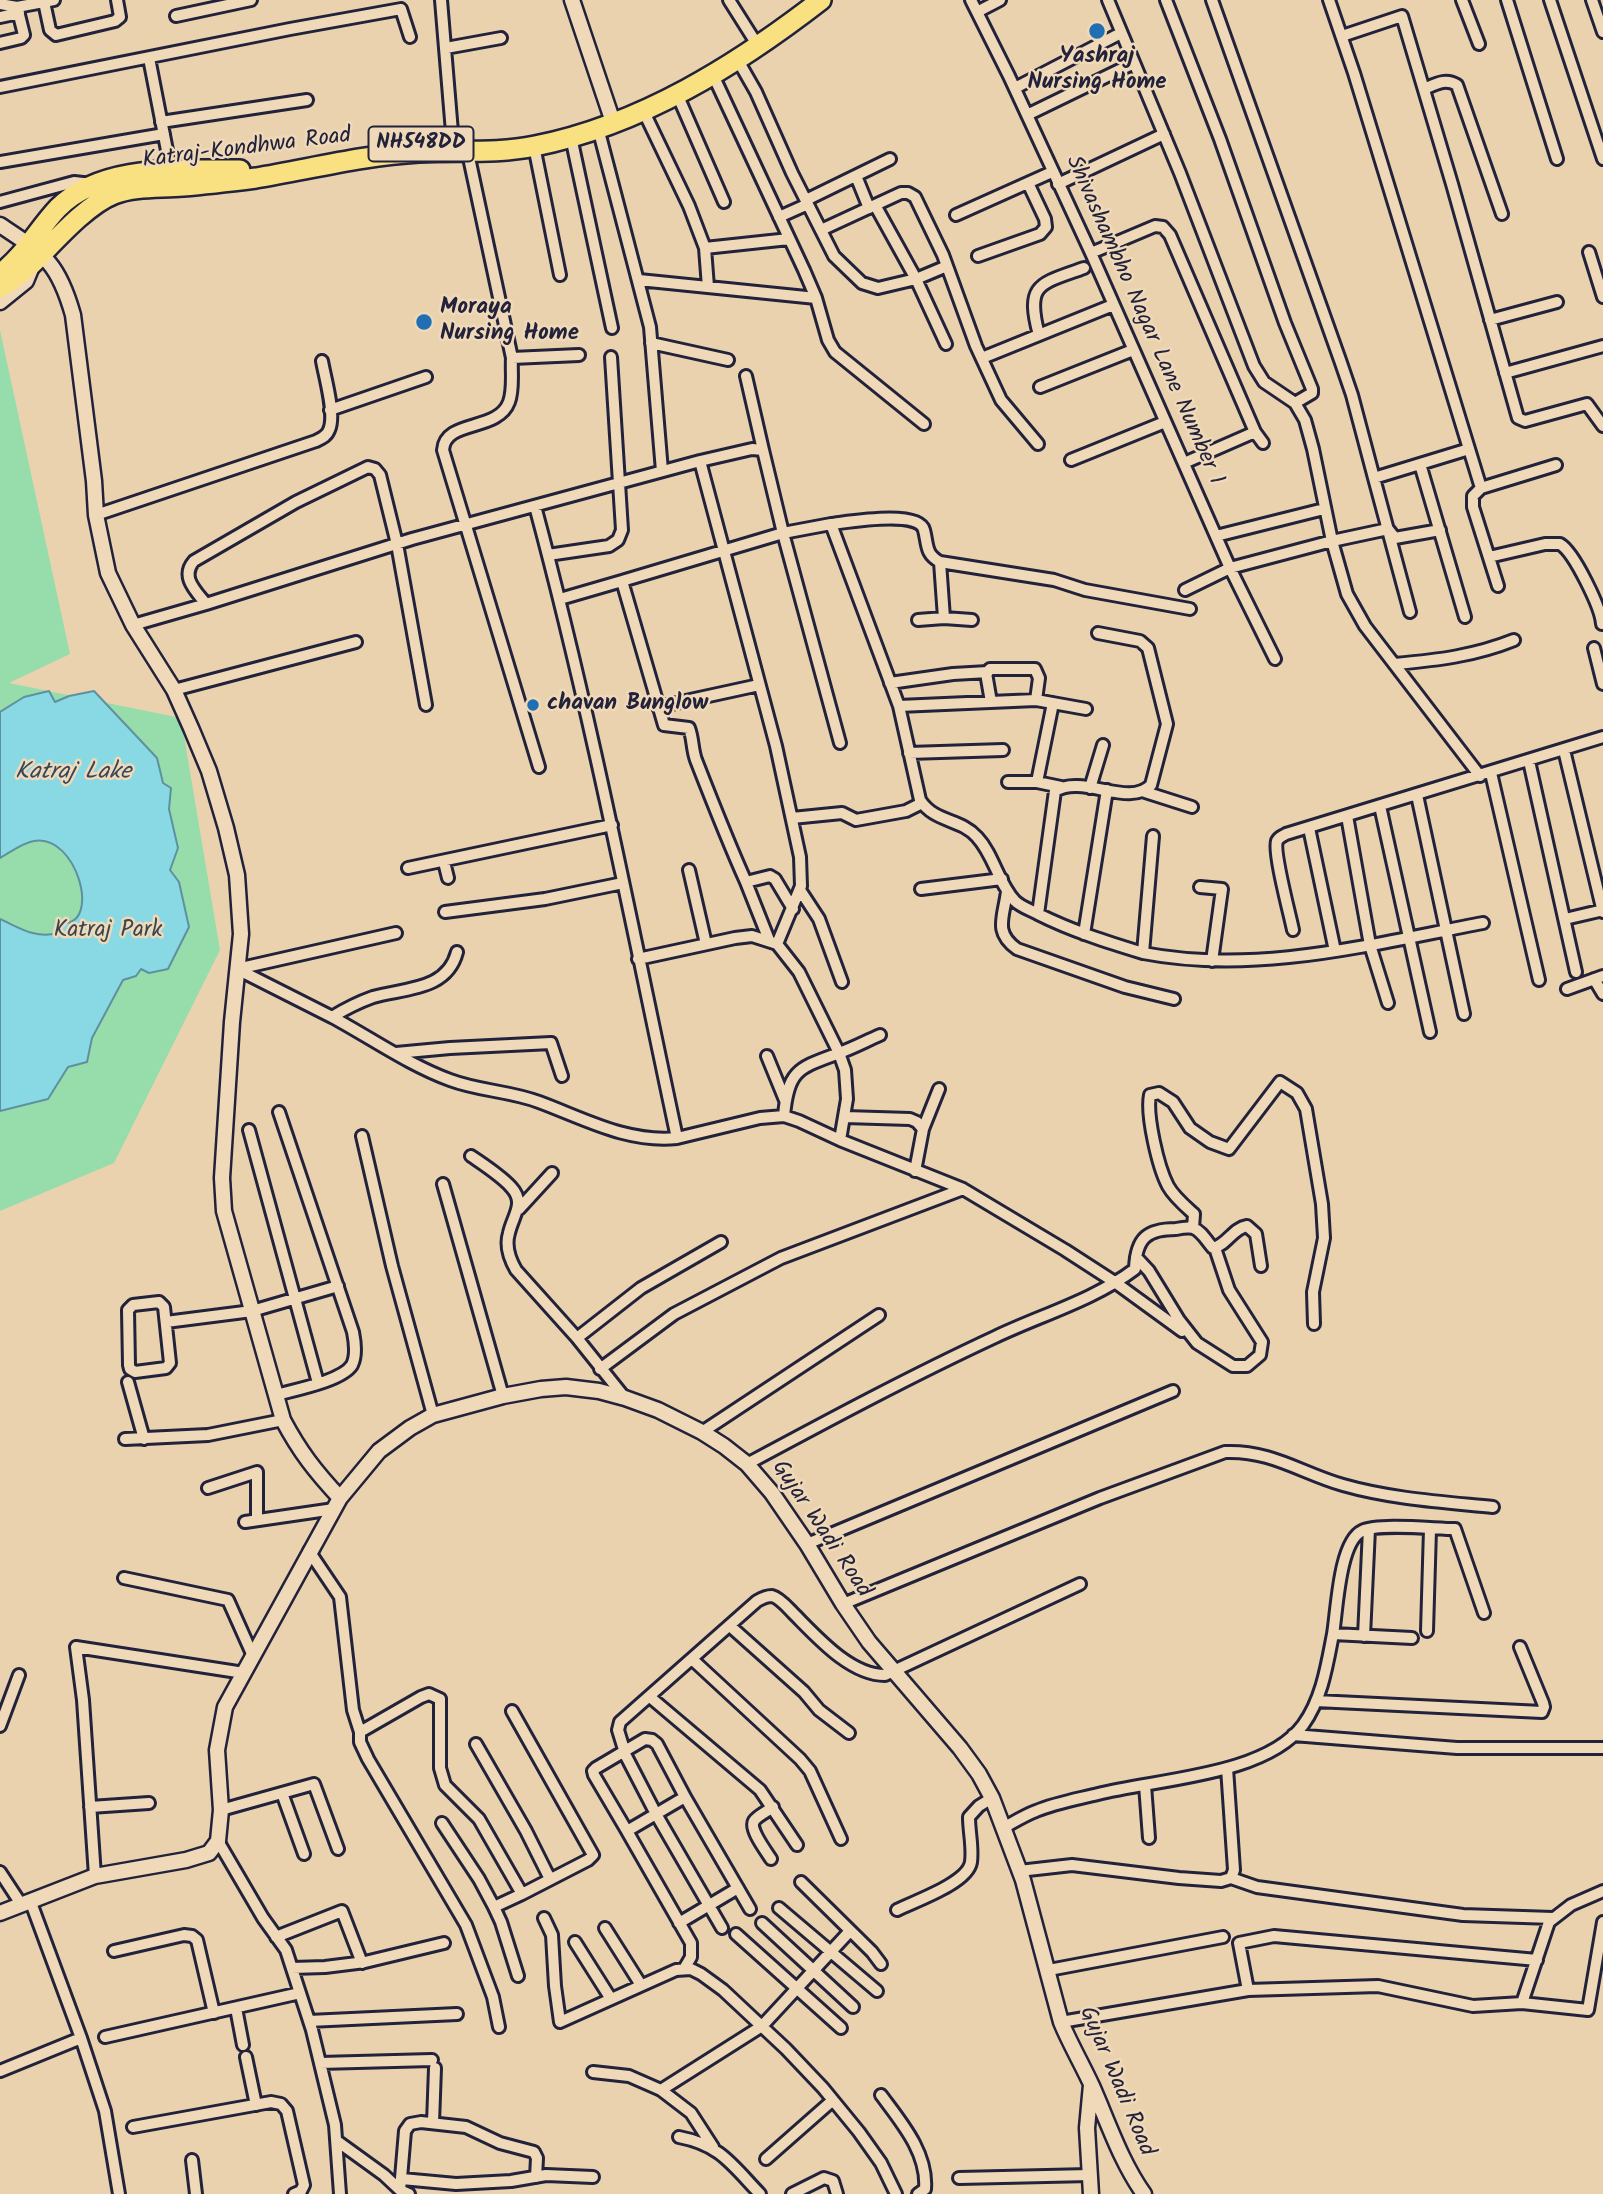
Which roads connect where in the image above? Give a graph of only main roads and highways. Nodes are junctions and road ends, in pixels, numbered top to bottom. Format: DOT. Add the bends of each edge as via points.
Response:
graph roads {
  1 [pos="807,0"];
  2 [pos="821,0"];
  3 [pos="735,56"];
  4 [pos="607,121"];
  5 [pos="461,148"];
  6 [pos="19,261"];
  7 [pos="0,288"];
  1 -- 3 [label="highway, Katraj-Kondhwa Road / NH548DD"];
  2 -- 3 [label="highway, Katraj-Kondhwa Road / NH548DD"];
  3 -- 4 [label="highway, Katraj-Kondhwa Road / NH548DD"];
  3 -- 4 [label="highway, Katraj-Kondhwa Road / NH548DD" via="713,75 677,94"];
  4 -- 5 [label="highway, Katraj-Kondhwa Road / NH548DD"];
  4 -- 5 [label="highway, Katraj-Kondhwa Road / NH548DD" via="534,146"];
  5 -- 6 [label="highway, Katraj-Kondhwa Road / NH548DD" via="243,180 135,189 113,195"];
  5 -- 6 [label="highway, Katraj-Kondhwa Road / NH548DD" via="384,144 263,168 130,174 81,189 59,207"];
  6 -- 7 [label="highway, NH548DD"];
}
